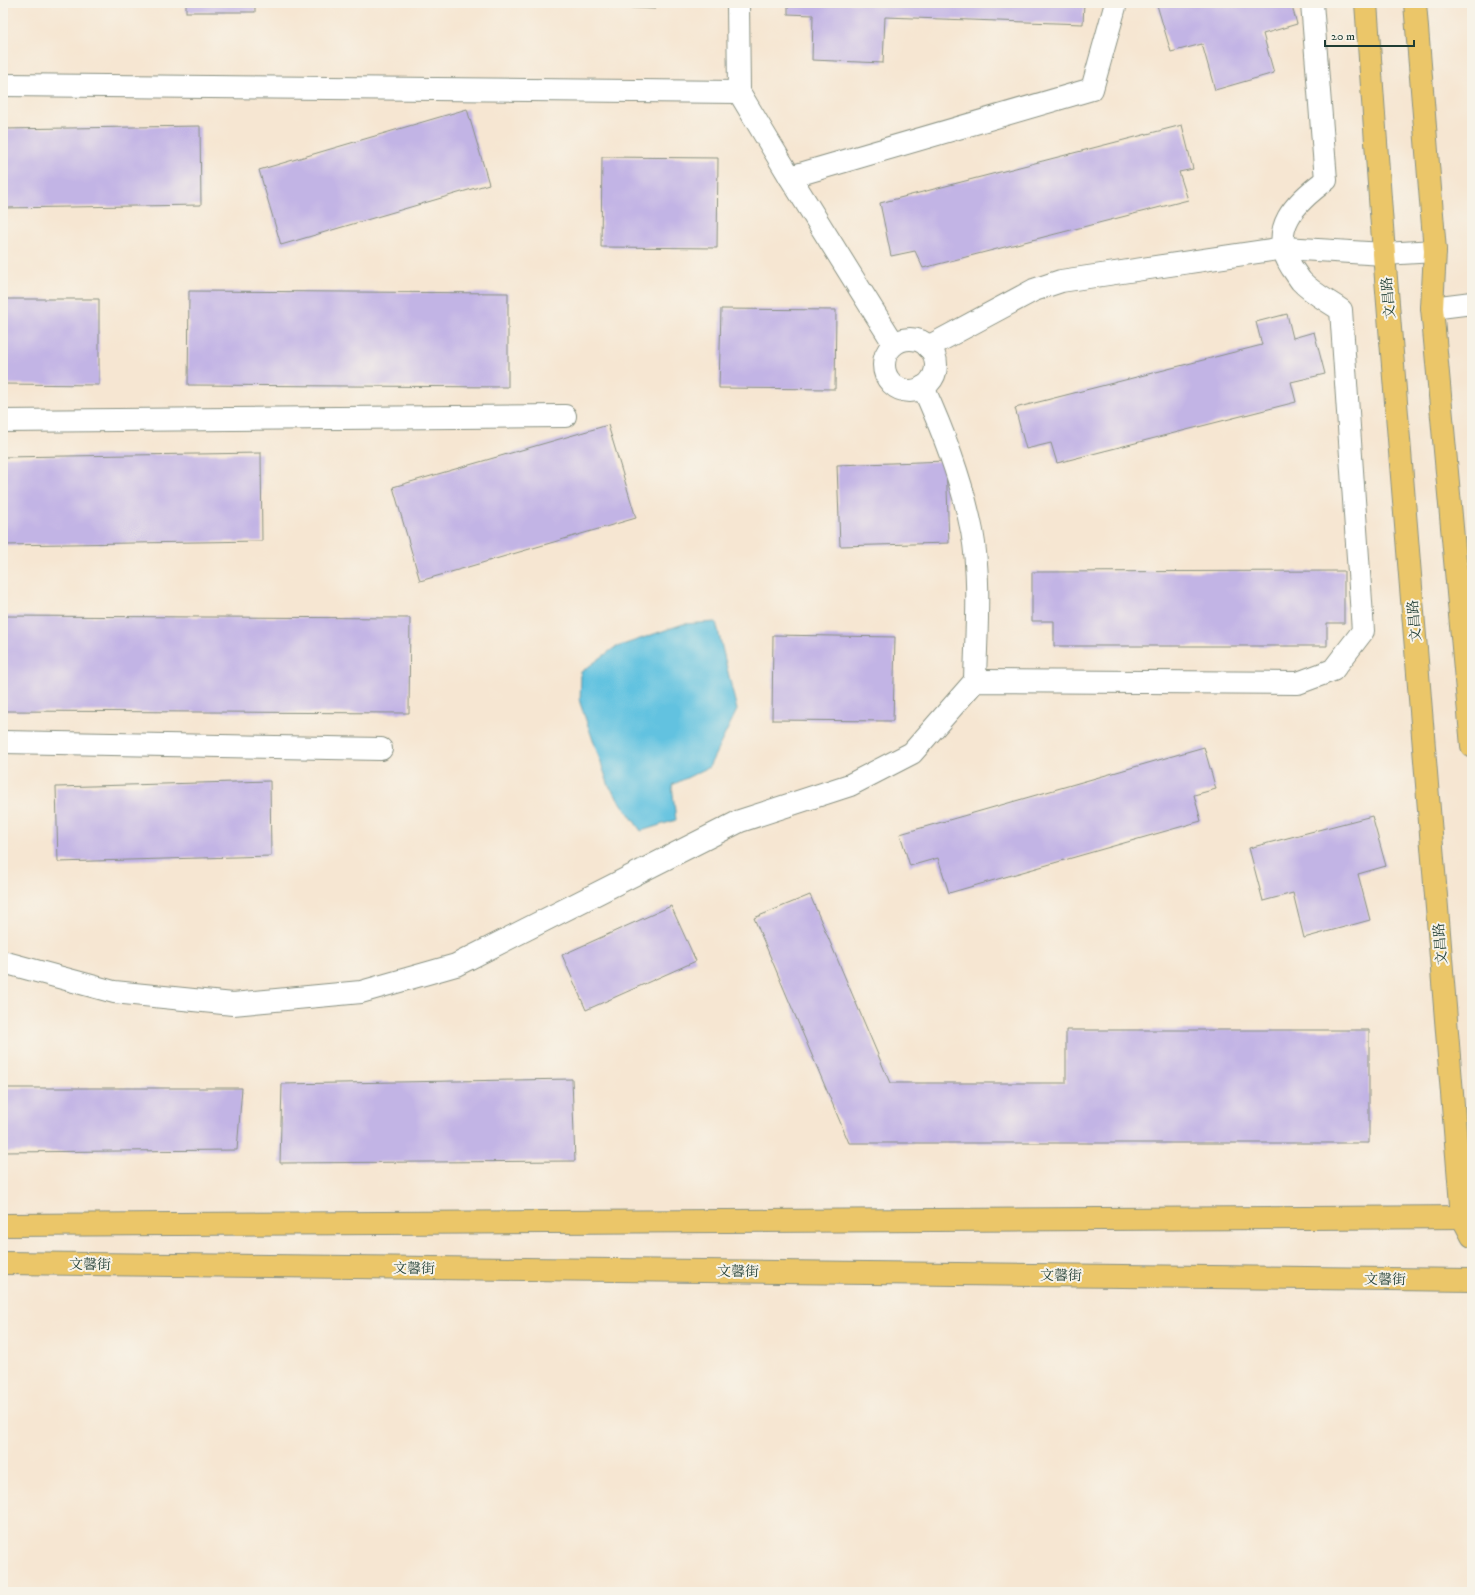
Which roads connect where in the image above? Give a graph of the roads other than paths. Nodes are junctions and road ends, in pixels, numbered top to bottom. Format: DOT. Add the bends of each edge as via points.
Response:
graph roads {
  1 [pos="738,3"];
  2 [pos="1116,3"];
  3 [pos="1312,3"];
  4 [pos="1366,3"];
  5 [pos="1415,3"];
  6 [pos="3,84"];
  7 [pos="739,92"];
  8 [pos="790,177"];
  9 [pos="1284,248"];
  10 [pos="1435,251"];
  11 [pos="1384,254"];
  12 [pos="1472,303"];
  13 [pos="1432,308"];
  14 [pos="894,344"];
  15 [pos="928,347"];
  16 [pos="923,387"];
  17 [pos="565,416"];
  18 [pos="3,421"];
  19 [pos="975,681"];
  20 [pos="3,742"];
  21 [pos="1472,746"];
  22 [pos="381,749"];
  23 [pos="3,962"];
  24 [pos="1467,1217"];
  25 [pos="3,1225"];
  26 [pos="1472,1236"];
  27 [pos="3,1263"];
  28 [pos="1472,1280"];
  1 -- 7 [label="street"];
  2 -- 8 [label="street" via="1092,89"];
  3 -- 9 [label="street" via="1326,180 1295,206 1284,224"];
  4 -- 11 [label="main road, 文昌路"];
  5 -- 10 [label="main road"];
  6 -- 7 [label="street"];
  7 -- 8 [label="street"];
  8 -- 14 [label="street"];
  9 -- 11 [label="street"];
  9 -- 15 [label="street" via="1061,281 1034,290"];
  9 -- 19 [label="street" via="1285,257 1301,281 1341,310 1363,631 1333,670 1298,683"];
  10 -- 11 [label="street"];
  10 -- 13 [label="main road"];
  11 -- 24 [label="main road, 文昌路"];
  12 -- 13 [label="street"];
  13 -- 21 [label="main road"];
  14 -- 15 [label="street" via="910,339 919,340"];
  14 -- 16 [label="street" via="885,358 886,375 891,382 906,390"];
  15 -- 16 [label="street" via="935,358 934,375"];
  16 -- 19 [label="street" via="940,425 960,482 972,532 976,576"];
  17 -- 18 [label="street"];
  19 -- 23 [label="street" via="912,753 850,785 740,821 456,965 361,992 233,1004 114,992"];
  20 -- 22 [label="street"];
  24 -- 25 [label="main road"];
  24 -- 26 [label="main road, 文昌路"];
  27 -- 28 [label="main road, 文馨街"];
}
